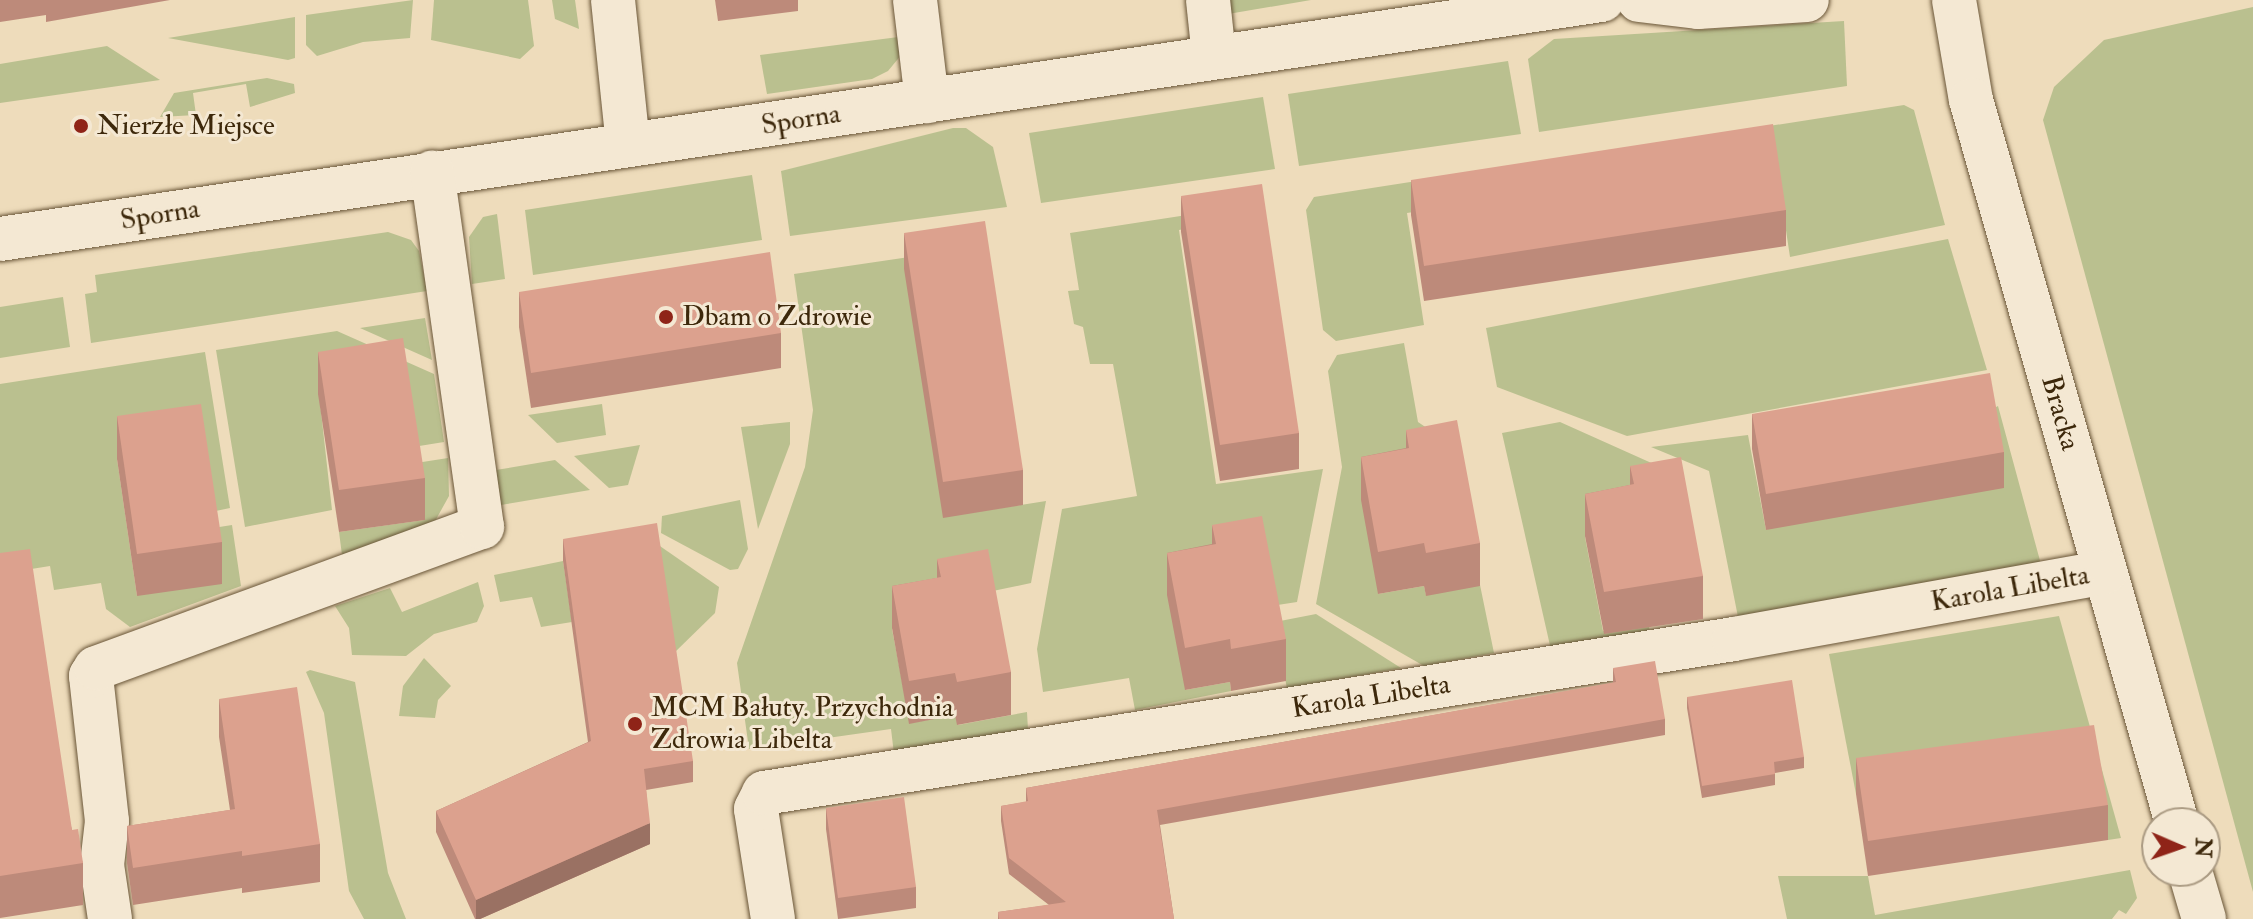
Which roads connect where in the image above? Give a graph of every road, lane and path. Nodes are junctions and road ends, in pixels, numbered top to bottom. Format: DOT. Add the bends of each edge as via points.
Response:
graph roads {
  1 [pos="613,0"];
  2 [pos="915,0"];
  3 [pos="1208,0"];
  4 [pos="1602,0"];
  5 [pos="1639,0"];
  6 [pos="1807,0"];
  7 [pos="1954,0"];
  8 [pos="1492,9"];
  9 [pos="1214,56"];
  10 [pos="927,101"];
  11 [pos="628,144"];
  12 [pos="432,173"];
  13 [pos="0,239"];
  14 [pos="2105,572"];
  15 [pos="2172,807"];
  16 [pos="2195,887"];
  17 [pos="110,919"];
  18 [pos="773,919"];
  19 [pos="2204,919"];
  1 -- 11 [label="street"];
  2 -- 10 [label="street"];
  3 -- 9 [label="street"];
  4 -- 8 [label="street, Sporna"];
  5 -- 6 [label="street" via="1698,7"];
  7 -- 14 [label="street, Bracka" via="1971,100"];
  8 -- 9 [label="street, Sporna"];
  9 -- 10 [label="street, Sporna"];
  10 -- 11 [label="street, Sporna"];
  11 -- 12 [label="street, Sporna"];
  12 -- 13 [label="street, Sporna"];
  12 -- 17 [label="street" via="482,527 96,668 91,676 107,821 102,865"];
  14 -- 15 [label="street, Bracka"];
  14 -- 18 [label="street, Karola Libelta" via="1734,639 764,793 756,809"];
  16 -- 19 [label="street"];
}
